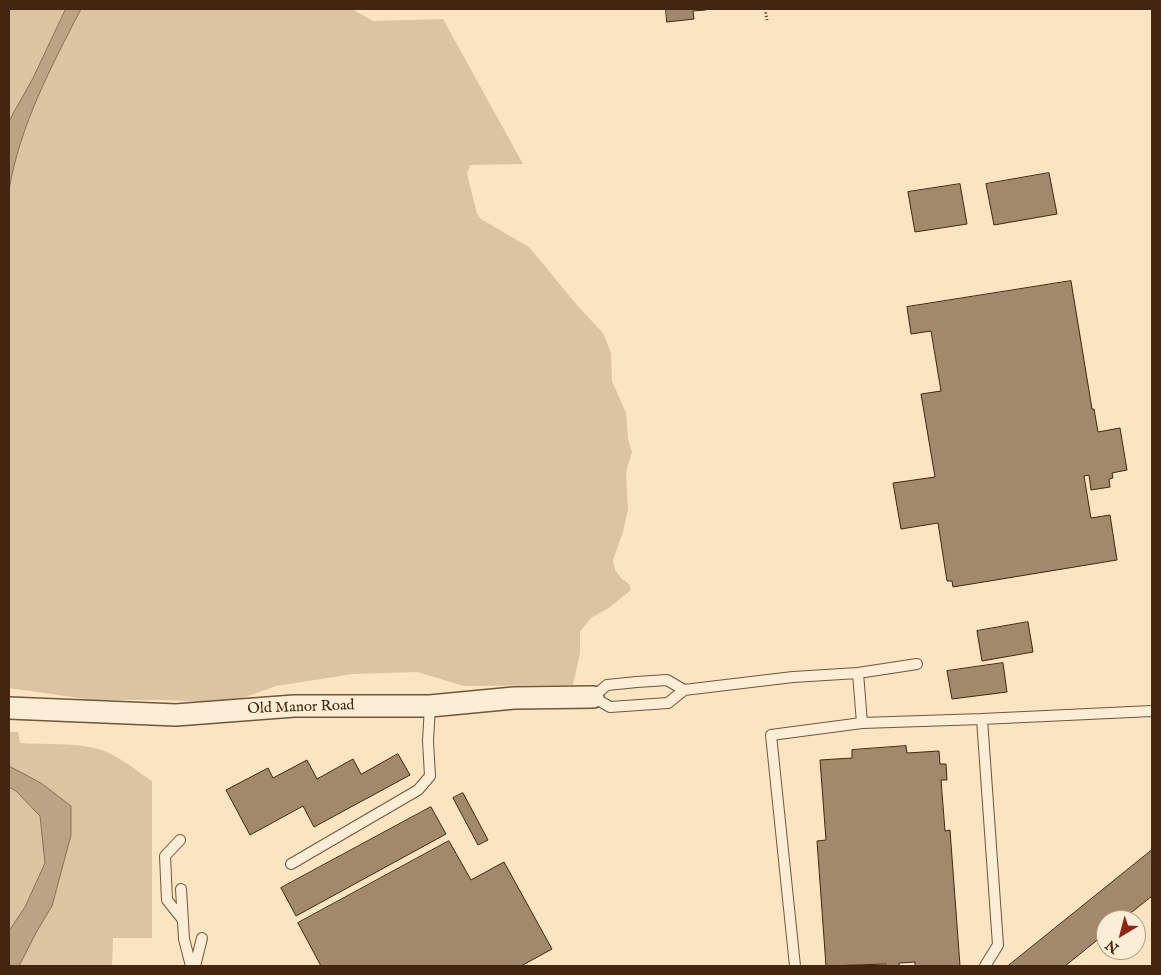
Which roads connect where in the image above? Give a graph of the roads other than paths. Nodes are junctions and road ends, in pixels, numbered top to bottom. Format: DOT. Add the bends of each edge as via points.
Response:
graph roads {
  1 [pos="917,664"];
  2 [pos="858,673"];
  3 [pos="684,690"];
  4 [pos="593,697"];
  5 [pos="430,706"];
  6 [pos="14,708"];
  7 [pos="1152,711"];
  8 [pos="982,720"];
  9 [pos="862,722"];
  10 [pos="180,840"];
  11 [pos="291,864"];
  12 [pos="182,889"];
  13 [pos="183,920"];
  14 [pos="202,938"];
  15 [pos="191,966"];
  16 [pos="196,966"];
  17 [pos="795,966"];
  18 [pos="985,966"];
  1 -- 2 [label="lane"];
  2 -- 3 [label="lane"];
  2 -- 9 [label="lane"];
  3 -- 4 [label="lane" via="667,680 652,681 607,685"];
  3 -- 4 [label="lane" via="668,703 632,706 610,707"];
  4 -- 5 [label="street, Old Manor Road" via="514,698"];
  5 -- 6 [label="street, Old Manor Road" via="294,706 176,715"];
  5 -- 11 [label="lane" via="430,776 418,790"];
  7 -- 8 [label="lane"];
  8 -- 9 [label="lane"];
  8 -- 18 [label="lane" via="998,945"];
  9 -- 17 [label="lane" via="771,735"];
  10 -- 13 [label="lane" via="166,856 166,888 167,900"];
  12 -- 13 [label="lane"];
  13 -- 15 [label="lane"];
  14 -- 16 [label="lane"];
}
